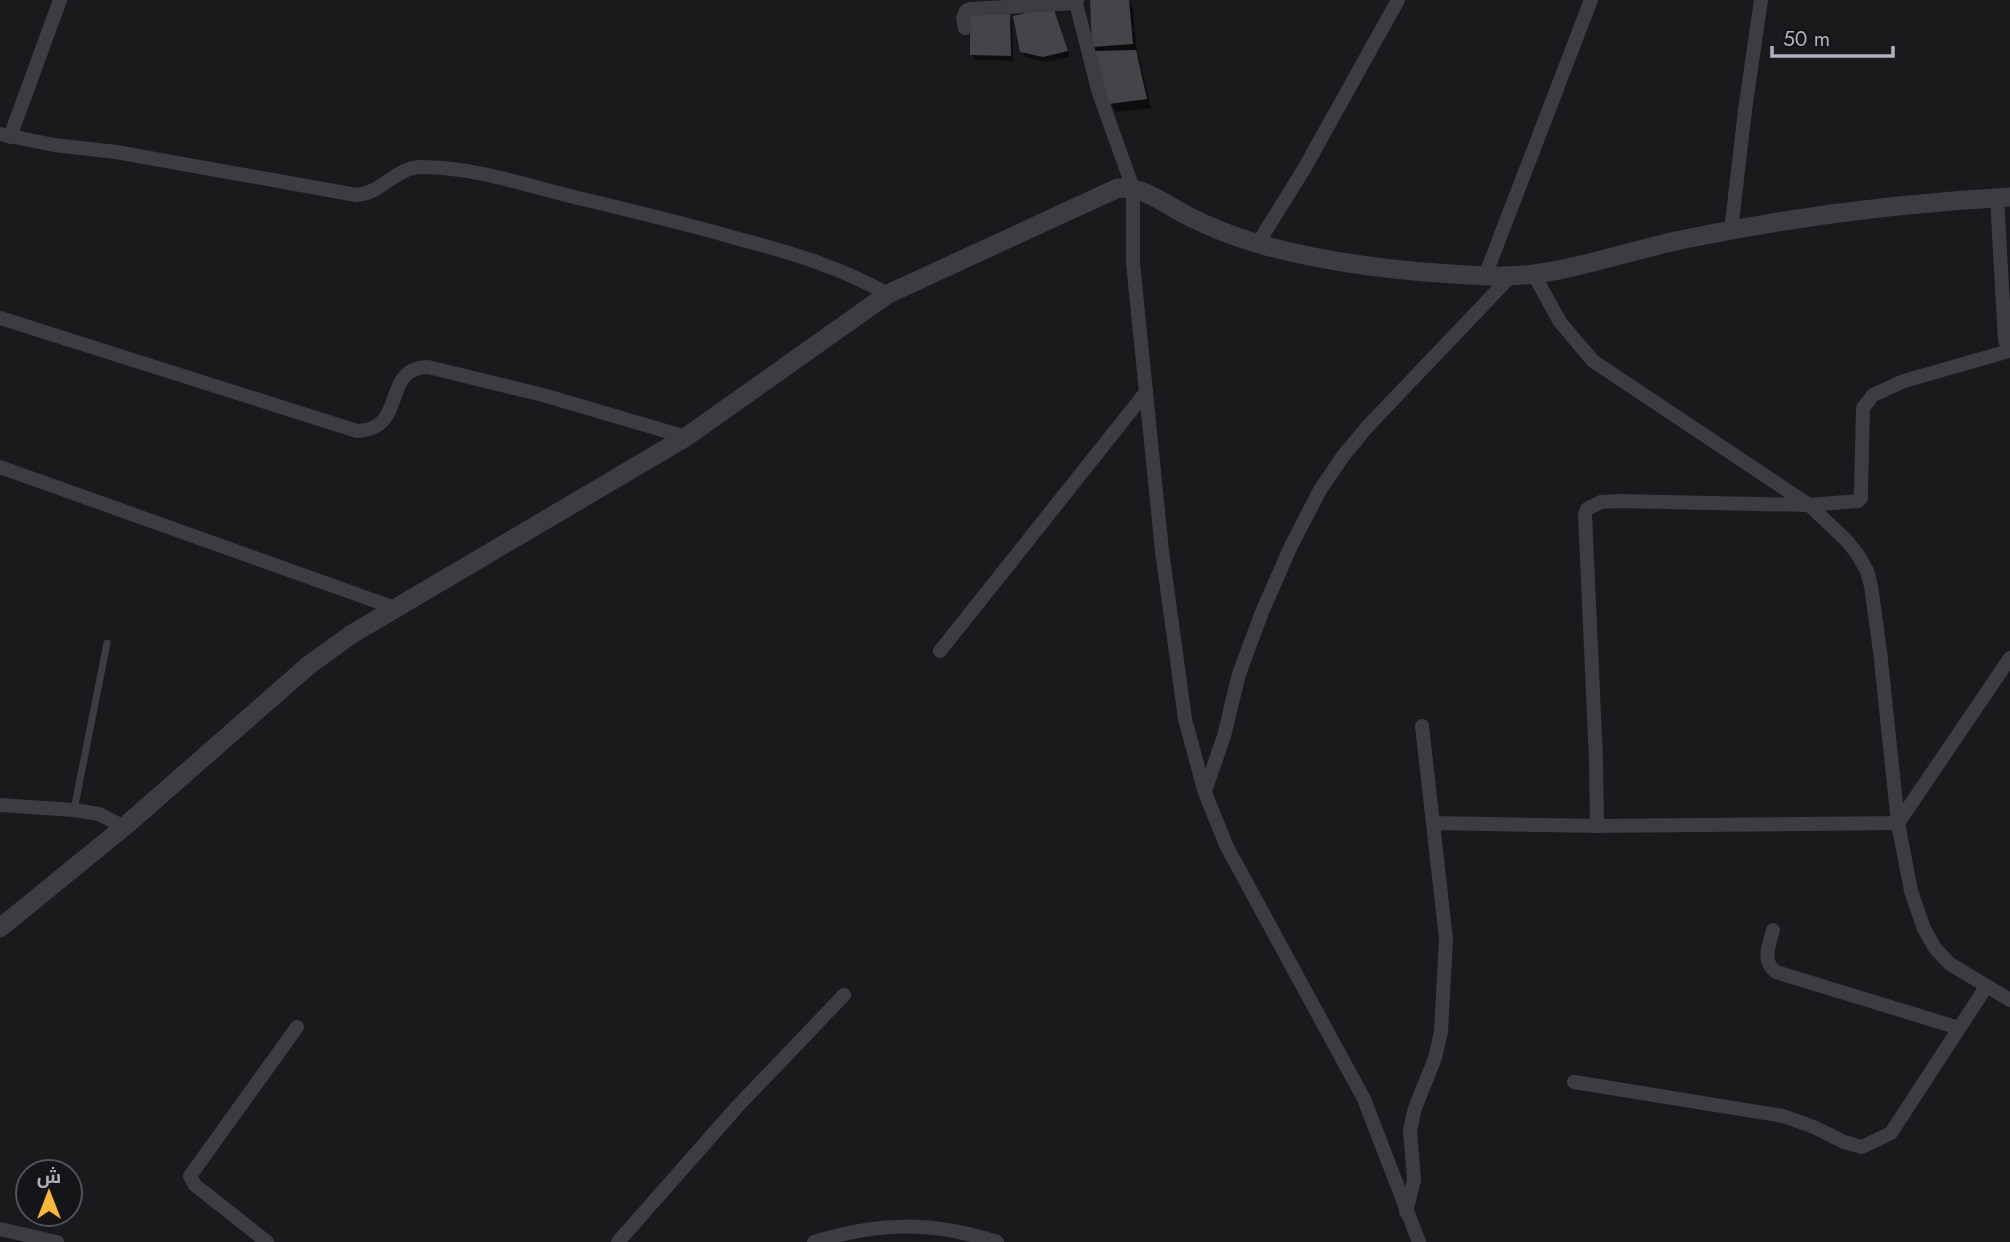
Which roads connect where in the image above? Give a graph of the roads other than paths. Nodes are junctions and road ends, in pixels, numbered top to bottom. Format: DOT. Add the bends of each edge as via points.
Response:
graph roads {
  1 [pos="60,0"];
  2 [pos="1398,0"];
  3 [pos="1591,0"];
  4 [pos="1762,0"];
  5 [pos="1075,1"];
  6 [pos="965,28"];
  7 [pos="5,136"];
  8 [pos="1133,188"];
  9 [pos="2003,198"];
  10 [pos="1731,231"];
  11 [pos="1258,243"];
  12 [pos="1533,273"];
  13 [pos="1485,276"];
  14 [pos="1510,276"];
  15 [pos="888,294"];
  16 [pos="0,318"];
  17 [pos="2010,351"];
  18 [pos="1146,392"];
  19 [pos="686,437"];
  20 [pos="0,467"];
  21 [pos="1809,505"];
  22 [pos="395,608"];
  23 [pos="107,643"];
  24 [pos="940,651"];
  25 [pos="2010,658"];
  26 [pos="1422,726"];
  27 [pos="1205,793"];
  28 [pos="0,805"];
  29 [pos="74,810"];
  30 [pos="1434,823"];
  31 [pos="1898,823"];
  32 [pos="1597,826"];
  33 [pos="124,827"];
  34 [pos="0,928"];
  35 [pos="1773,930"];
  36 [pos="1986,987"];
  37 [pos="844,995"];
  38 [pos="2010,1000"];
  39 [pos="297,1027"];
  40 [pos="1959,1028"];
  41 [pos="1574,1082"];
  42 [pos="1406,1212"];
  43 [pos="0,1228"];
  44 [pos="57,1242"];
  45 [pos="267,1242"];
  46 [pos="618,1242"];
  47 [pos="814,1242"];
  48 [pos="997,1242"];
  49 [pos="1419,1242"];
  1 -- 7 [label="street"];
  2 -- 11 [label="street"];
  3 -- 13 [label="street"];
  4 -- 10 [label="street"];
  5 -- 6 [label="street" via="970,9 963,18"];
  5 -- 8 [label="street" via="1099,93"];
  7 -- 15 [label="street" via="356,195 376,191 395,175 418,167 440,167 677,221 822,262"];
  8 -- 11 [label="street" via="1212,228"];
  8 -- 15 [label="street" via="1118,188"];
  8 -- 18 [label="street" via="1133,263"];
  9 -- 10 [label="street" via="1842,212"];
  9 -- 17 [label="street" via="2005,340"];
  10 -- 12 [label="street" via="1659,244 1575,268"];
  11 -- 13 [label="street" via="1326,260"];
  12 -- 14 [label="street"];
  12 -- 21 [label="street" via="1560,322 1593,361"];
  13 -- 14 [label="street"];
  14 -- 27 [label="street" via="1368,426 1320,490 1262,612"];
  15 -- 19 [label="street"];
  16 -- 19 [label="street" via="357,431 382,423 405,375 416,367 428,367"];
  17 -- 21 [label="street" via="1903,381 1873,395 1863,408 1861,498"];
  18 -- 24 [label="street"];
  18 -- 27 [label="street" via="1185,719"];
  19 -- 22 [label="street"];
  20 -- 22 [label="street"];
  21 -- 31 [label="street" via="1847,541 1867,571"];
  21 -- 32 [label="street" via="1620,501 1601,502 1587,509"];
  22 -- 33 [label="street" via="309,664"];
  23 -- 29 [label="lane"];
  25 -- 31 [label="street"];
  26 -- 30 [label="street"];
  27 -- 42 [label="street" via="1227,847 1364,1100"];
  28 -- 29 [label="street"];
  29 -- 33 [label="street" via="99,814"];
  30 -- 32 [label="street"];
  30 -- 42 [label="street" via="1446,939 1441,1032 1410,1130 1415,1170"];
  31 -- 32 [label="street"];
  31 -- 36 [label="street" via="1924,929 1950,964"];
  33 -- 34 [label="street"];
  35 -- 40 [label="street" via="1766,959 1776,972"];
  36 -- 38 [label="street"];
  36 -- 40 [label="street"];
  37 -- 46 [label="street"];
  39 -- 45 [label="street" via="190,1176 195,1185"];
  40 -- 41 [label="street" via="1891,1133 1862,1147 1783,1115"];
  42 -- 49 [label="street"];
  43 -- 44 [label="street"];
  47 -- 48 [label="street" via="873,1227 906,1226"];
}
